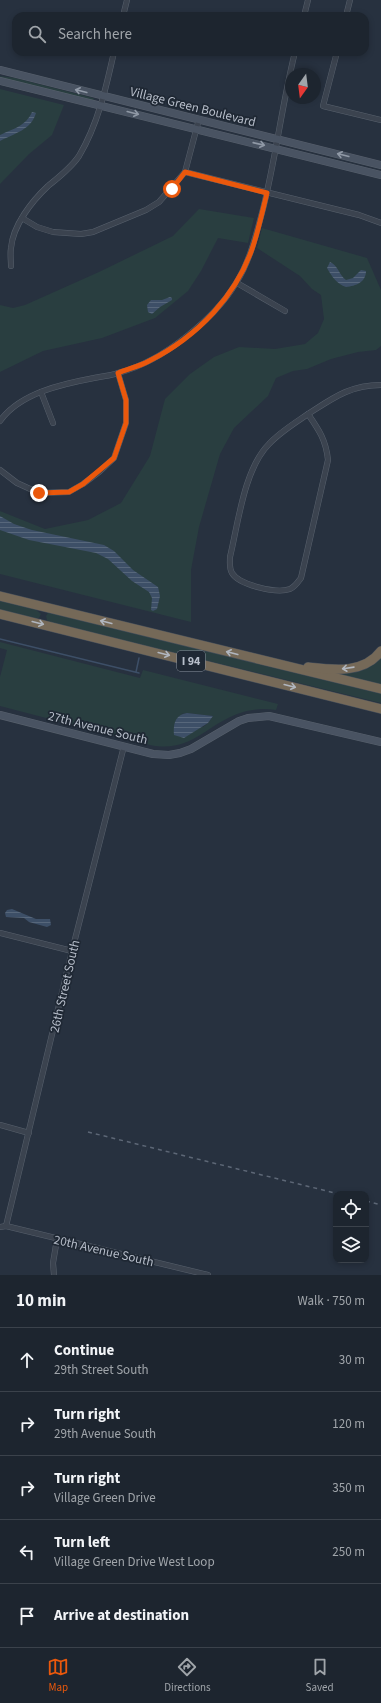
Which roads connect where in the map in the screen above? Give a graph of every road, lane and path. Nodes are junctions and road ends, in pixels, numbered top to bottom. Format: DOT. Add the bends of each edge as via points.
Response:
graph roads {
  1 [pos="127,0"];
  2 [pos="308,0"];
  3 [pos="350,0"];
  4 [pos="124,12"];
  5 [pos="305,12"];
  6 [pos="347,12"];
  7 [pos="113,56"];
  8 [pos="294,56"];
  9 [pos="336,56"];
  10 [pos="0,70"];
  11 [pos="0,81"];
  12 [pos="104,96"];
  13 [pos="102,105"];
  14 [pos="199,119"];
  15 [pos="381,120"];
  16 [pos="196,129"];
  17 [pos="278,139"];
  18 [pos="276,148"];
  19 [pos="381,165"];
  20 [pos="185,172"];
  21 [pos="381,174"];
  22 [pos="267,193"];
  23 [pos="22,218"];
  24 [pos="381,223"];
  25 [pos="10,266"];
  26 [pos="237,283"];
  27 [pos="284,311"];
  28 [pos="118,373"];
  29 [pos="381,385"];
  30 [pos="41,392"];
  31 [pos="308,414"];
  32 [pos="0,421"];
  33 [pos="53,423"];
  34 [pos="0,470"];
  35 [pos="0,596"];
  36 [pos="0,614"];
  37 [pos="381,651"];
  38 [pos="270,663"];
  39 [pos="381,690"];
  40 [pos="381,709"];
  41 [pos="0,715"];
  42 [pos="381,742"];
  43 [pos="124,746"];
  44 [pos="0,933"];
  45 [pos="72,951"];
  46 [pos="0,1125"];
  47 [pos="29,1133"];
  48 [pos="6,1226"];
  49 [pos="0,1227"];
  50 [pos="58,1239"];
  51 [pos="54,1275"];
  52 [pos="208,1275"];
  1 -- 4 [label="street"];
  2 -- 5 [label="street"];
  3 -- 6 [label="street"];
  7 -- 12 [label="street"];
  8 -- 17 [label="street"];
  9 -- 15 [label="street" via="323,106"];
  12 -- 10 [label="street, Village Green Boulevard, one-way"];
  11 -- 13 [label="street, Village Green Boulevard"];
  12 -- 13 [label="street"];
  12 -- 14 [label="street, Village Green Boulevard"];
  13 -- 16 [label="street, Village Green Boulevard, one-way"];
  13 -- 23 [label="street" via="89,139 78,158 38,196"];
  14 -- 16 [label="street"];
  14 -- 17 [label="street, Village Green Boulevard"];
  16 -- 18 [label="street, Village Green Boulevard, one-way"];
  16 -- 20 [label="street"];
  17 -- 18 [label="street"];
  19 -- 17 [label="street, Village Green Boulevard, one-way"];
  18 -- 21 [label="street, Village Green Boulevard"];
  18 -- 22 [label="street"];
  20 -- 22 [label="street"];
  20 -- 23 [label="street" via="159,202 93,232 53,232 37,227"];
  22 -- 24 [label="street" via="359,215"];
  22 -- 26 [label="street" via="254,244"];
  23 -- 25 [label="street" via="11,246"];
  26 -- 27 [label="street"];
  26 -- 28 [label="street" via="220,307 172,348 149,362"];
  28 -- 30 [label="street"];
  28 -- 34 [label="street" via="126,400 126,423 114,458 98,472 69,492 39,493"];
  29 -- 31 [label="street" via="355,387 341,392"];
  30 -- 32 [label="street" via="19,402 7,411"];
  30 -- 33 [label="street"];
  31 -- 31 [label="street" via="324,436 328,460 301,578 296,585 284,590 243,582 231,572 230,562 250,474 268,444"];
  38 -- 35 [label="highway, I 94, one-way"];
  36 -- 40 [label="highway, I 94, one-way"];
  37 -- 38 [label="highway, one-way" via="377,657 362,666 338,670"];
  38 -- 39 [label="highway, I 94"];
  41 -- 43 [label="street, 27th Avenue South"];
  42 -- 43 [label="street, 27th Avenue South" via="269,716 239,721 191,749 169,755 153,754"];
  43 -- 45 [label="street, 26th Street South"];
  44 -- 45 [label="street"];
  45 -- 47 [label="street, 26th Street South"];
  46 -- 47 [label="street"];
  47 -- 48 [label="street, 26th Street South"];
  48 -- 49 [label="street, 20th Avenue South"];
  48 -- 50 [label="street, 20th Avenue South"];
  50 -- 51 [label="street" via="53,1263"];
  50 -- 52 [label="street, 20th Avenue South"];
}
